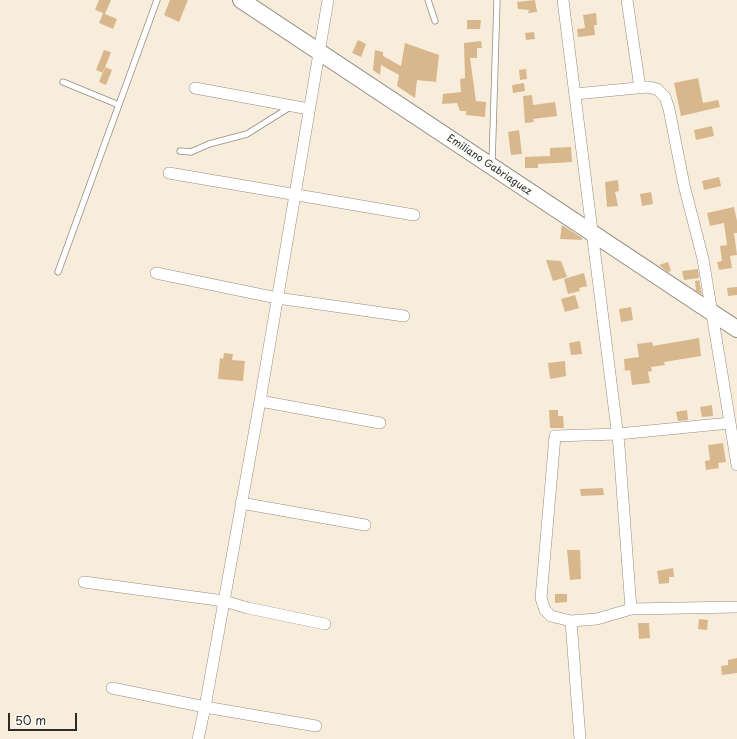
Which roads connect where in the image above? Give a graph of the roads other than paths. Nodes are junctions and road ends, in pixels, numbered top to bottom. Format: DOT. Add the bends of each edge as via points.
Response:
graph roads {
  1 [pos="157,0"];
  2 [pos="241,0"];
  3 [pos="328,0"];
  4 [pos="428,0"];
  5 [pos="497,0"];
  6 [pos="563,0"];
  7 [pos="627,0"];
  8 [pos="435,21"];
  9 [pos="319,52"];
  10 [pos="63,82"];
  11 [pos="194,88"];
  12 [pos="640,88"];
  13 [pos="575,94"];
  14 [pos="119,106"];
  15 [pos="292,106"];
  16 [pos="309,109"];
  17 [pos="180,151"];
  18 [pos="492,167"];
  19 [pos="169,173"];
  20 [pos="294,196"];
  21 [pos="414,215"];
  22 [pos="592,233"];
  23 [pos="58,272"];
  24 [pos="156,273"];
  25 [pos="277,298"];
  26 [pos="712,312"];
  27 [pos="404,316"];
  28 [pos="737,329"];
  29 [pos="260,401"];
  30 [pos="380,423"];
  31 [pos="730,423"];
  32 [pos="618,434"];
  33 [pos="737,465"];
  34 [pos="241,503"];
  35 [pos="365,525"];
  36 [pos="84,582"];
  37 [pos="224,601"];
  38 [pos="737,607"];
  39 [pos="631,609"];
  40 [pos="571,622"];
  41 [pos="325,624"];
  42 [pos="112,688"];
  43 [pos="205,707"];
  44 [pos="316,726"];
  45 [pos="198,739"];
  46 [pos="580,739"];
  1 -- 14 [label="lane"];
  2 -- 9 [label="main road, Emiliano Gabriaguez"];
  3 -- 9 [label="street"];
  4 -- 8 [label="lane"];
  5 -- 18 [label="lane"];
  6 -- 13 [label="street"];
  7 -- 12 [label="street"];
  9 -- 16 [label="street"];
  9 -- 18 [label="main road, Emiliano Gabriaguez"];
  10 -- 14 [label="lane"];
  11 -- 15 [label="street"];
  12 -- 13 [label="street"];
  12 -- 26 [label="street" via="657,89 665,97 669,109 684,185 703,259"];
  13 -- 22 [label="street"];
  14 -- 23 [label="lane"];
  15 -- 16 [label="street"];
  15 -- 17 [label="lane" via="247,134 209,144 191,152"];
  16 -- 20 [label="street"];
  18 -- 22 [label="main road, Emiliano Gabriaguez"];
  19 -- 20 [label="street"];
  20 -- 21 [label="street"];
  20 -- 25 [label="street"];
  22 -- 26 [label="main road, Emiliano Gabriaguez"];
  22 -- 32 [label="street"];
  24 -- 25 [label="street"];
  25 -- 27 [label="street"];
  25 -- 29 [label="street"];
  26 -- 28 [label="main road, Emiliano Gabriaguez"];
  26 -- 31 [label="street"];
  29 -- 30 [label="street"];
  29 -- 34 [label="street"];
  31 -- 32 [label="street"];
  31 -- 33 [label="street"];
  32 -- 39 [label="street"];
  32 -- 40 [label="street" via="555,436 541,598 545,610 551,616"];
  34 -- 35 [label="street"];
  34 -- 37 [label="street"];
  36 -- 37 [label="street"];
  37 -- 41 [label="street"];
  37 -- 43 [label="street"];
  38 -- 39 [label="street"];
  39 -- 40 [label="street" via="598,619"];
  40 -- 46 [label="street"];
  42 -- 43 [label="street"];
  43 -- 44 [label="street"];
  43 -- 45 [label="street"];
}
